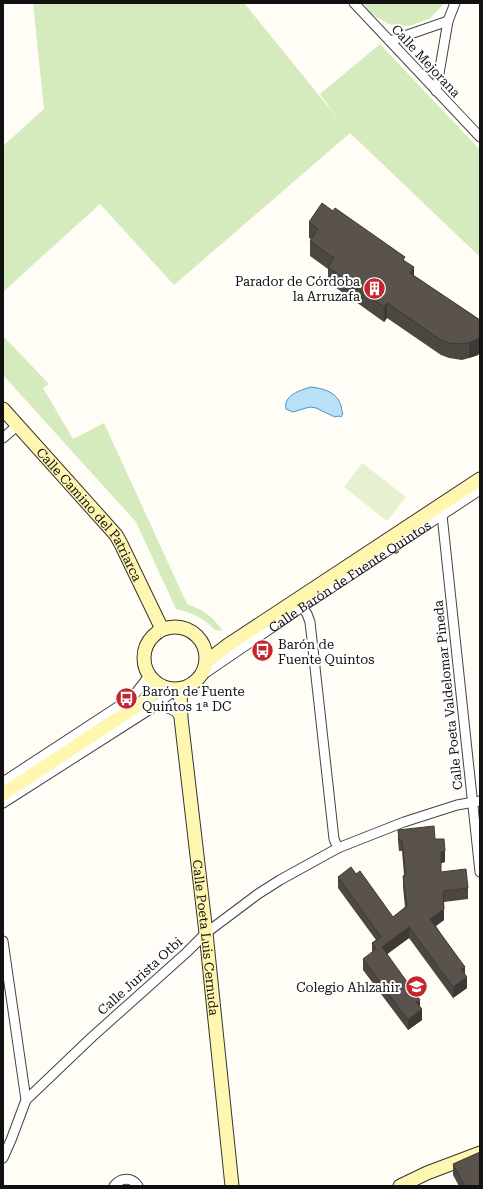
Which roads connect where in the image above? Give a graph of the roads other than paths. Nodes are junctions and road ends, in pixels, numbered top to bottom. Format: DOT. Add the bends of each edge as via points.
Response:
graph roads {
  1 [pos="354,3"];
  2 [pos="455,3"];
  3 [pos="448,21"];
  4 [pos="390,41"];
  5 [pos="436,91"];
  6 [pos="480,137"];
  7 [pos="3,409"];
  8 [pos="18,425"];
  9 [pos="3,438"];
  10 [pos="480,479"];
  11 [pos="480,490"];
  12 [pos="442,515"];
  13 [pos="302,607"];
  14 [pos="162,630"];
  15 [pos="202,643"];
  16 [pos="228,645"];
  17 [pos="206,662"];
  18 [pos="149,676"];
  19 [pos="201,676"];
  20 [pos="161,686"];
  21 [pos="177,690"];
  22 [pos="158,704"];
  23 [pos="181,718"];
  24 [pos="3,782"];
  25 [pos="3,794"];
  26 [pos="476,802"];
  27 [pos="3,803"];
  28 [pos="338,848"];
  29 [pos="480,872"];
  30 [pos="206,933"];
  31 [pos="3,941"];
  32 [pos="6,983"];
  33 [pos="26,1100"];
  34 [pos="480,1152"];
  35 [pos="3,1158"];
  36 [pos="114,1186"];
  37 [pos="138,1186"];
  38 [pos="232,1186"];
  39 [pos="400,1186"];
  1 -- 4 [label="street, Calle Mejorana"];
  2 -- 3 [label="street"];
  3 -- 4 [label="street"];
  3 -- 5 [label="street"];
  4 -- 5 [label="street, Calle Mejorana"];
  5 -- 6 [label="street, Calle Mejorana"];
  7 -- 8 [label="street, Calle Camino del Patriarca"];
  8 -- 9 [label="street"];
  8 -- 14 [label="street, Calle Camino del Patriarca" via="116,535"];
  10 -- 16 [label="street, Calle Barón de Fuente Quintos"];
  11 -- 12 [label="street, Calle Barón de Fuente Quintos"];
  12 -- 13 [label="street, Calle Barón de Fuente Quintos"];
  12 -- 26 [label="street, Calle Poeta Valdelomar Pineda"];
  13 -- 19 [label="street, Calle Barón de Fuente Quintos"];
  13 -- 28 [label="street" via="310,622 334,839"];
  14 -- 15 [label="street" via="177,627 187,629"];
  14 -- 18 [label="street" via="150,639 145,647 143,657"];
  15 -- 16 [label="street"];
  15 -- 17 [label="street" via="206,652"];
  16 -- 17 [label="street, Calle Barón de Fuente Quintos"];
  17 -- 19 [label="street"];
  18 -- 20 [label="street"];
  18 -- 24 [label="street" via="135,694 119,706"];
  19 -- 21 [label="street" via="188,687"];
  20 -- 21 [label="street"];
  20 -- 25 [label="street" via="146,700"];
  21 -- 22 [label="street"];
  21 -- 23 [label="street, Calle Poeta Luis Cernuda"];
  22 -- 23 [label="street" via="175,711"];
  22 -- 27 [label="street"];
  23 -- 30 [label="street, Calle Poeta Luis Cernuda"];
  26 -- 28 [label="street, Calle Jurista Otbi" via="457,805 404,822"];
  26 -- 29 [label="street, Calle Poeta Valdelomar Pineda"];
  28 -- 30 [label="street, Calle Jurista Otbi" via="258,894"];
  30 -- 33 [label="street, Calle Jurista Otbi"];
  30 -- 38 [label="street, Calle Poeta Luis Cernuda"];
  31 -- 32 [label="street"];
  32 -- 33 [label="street"];
  33 -- 35 [label="street"];
  34 -- 39 [label="street"];
  36 -- 37 [label="street" via="119,1181 128,1179"];
}
